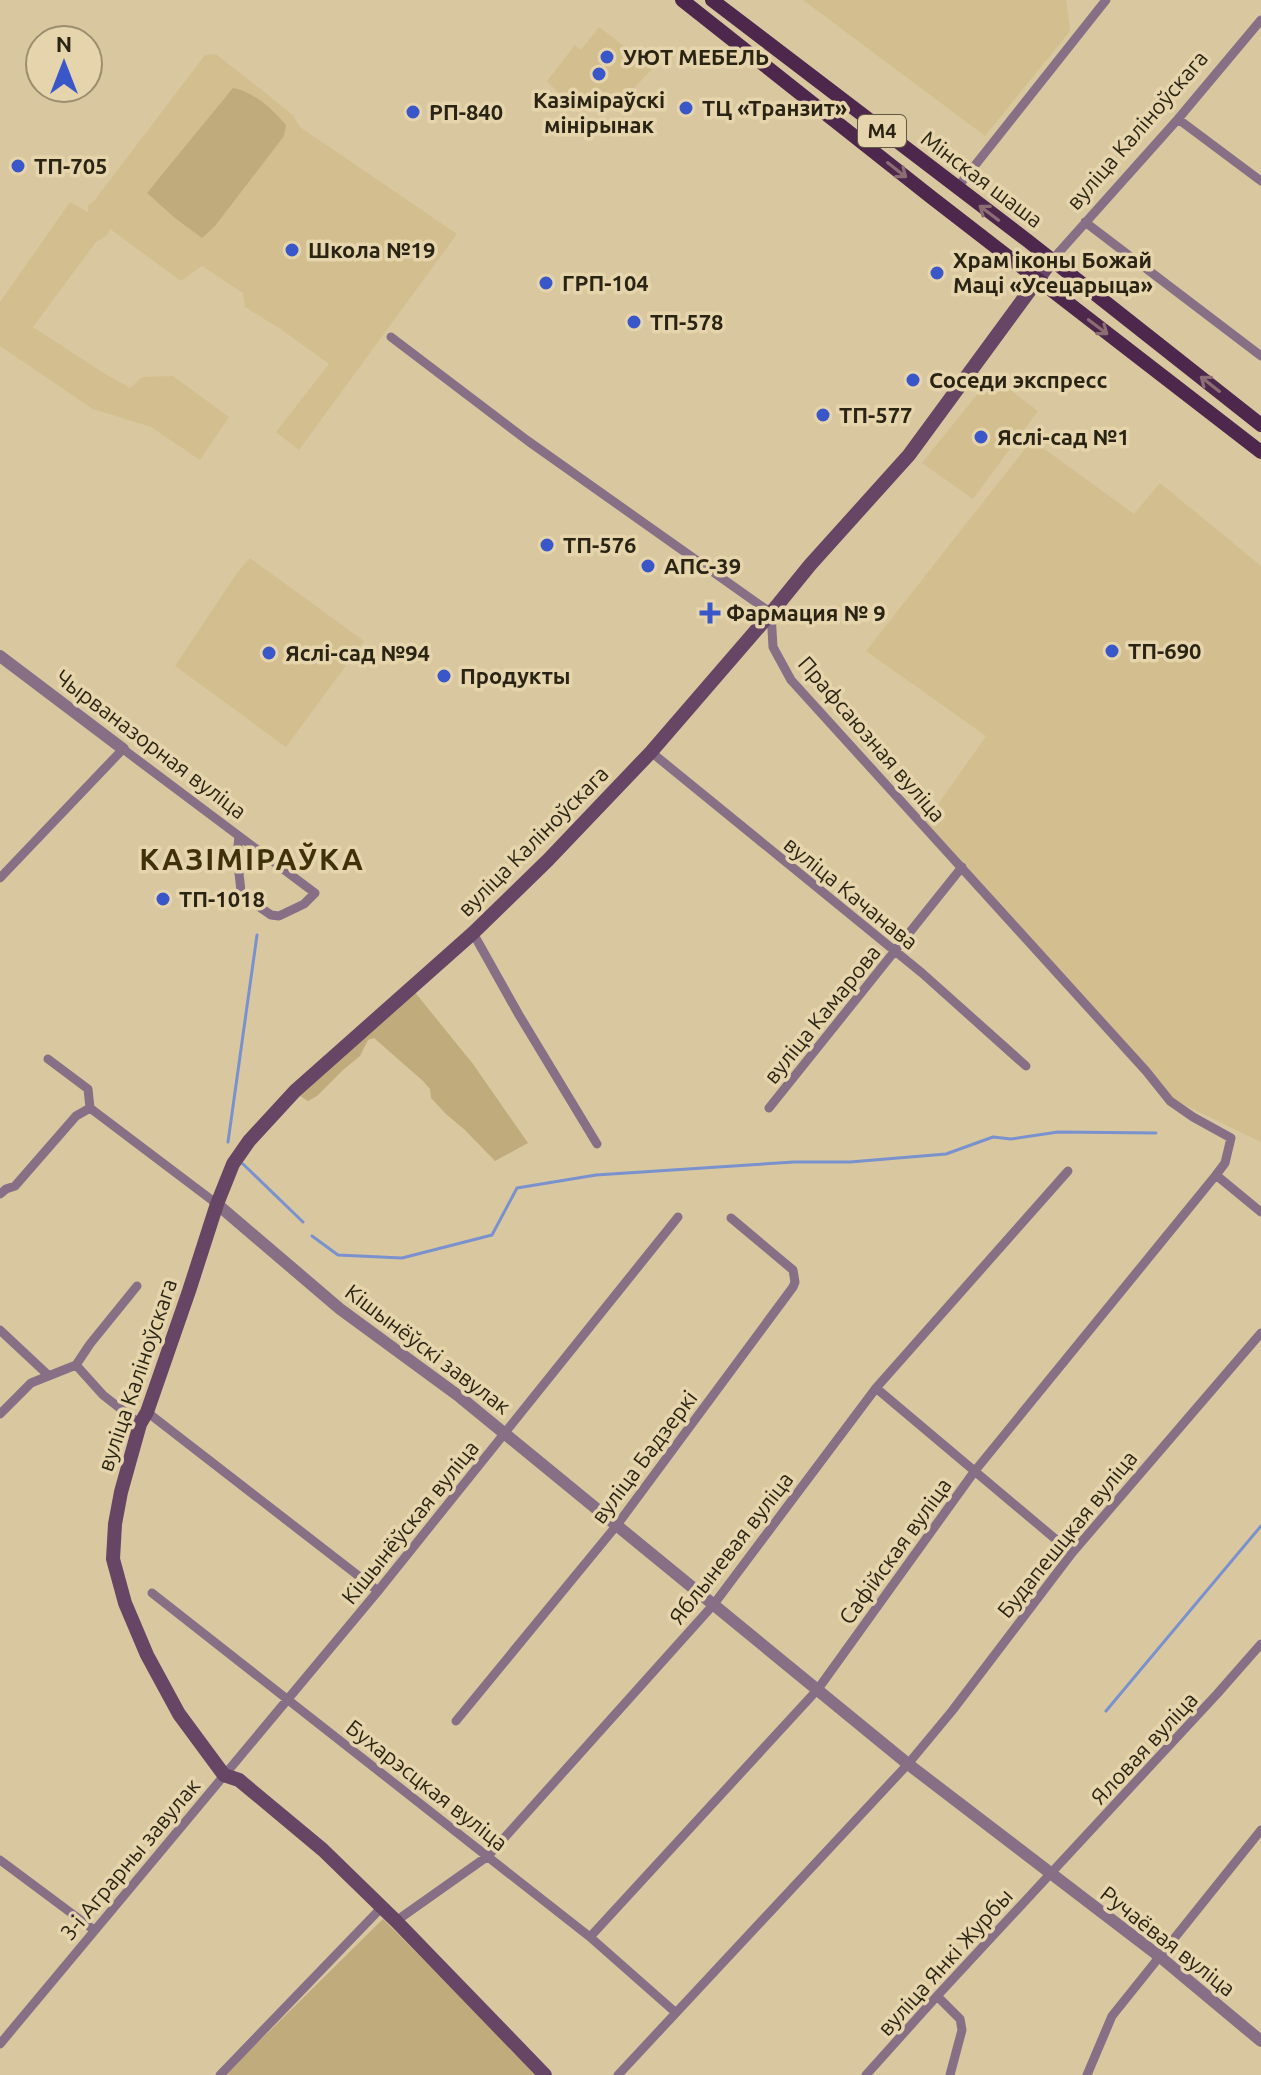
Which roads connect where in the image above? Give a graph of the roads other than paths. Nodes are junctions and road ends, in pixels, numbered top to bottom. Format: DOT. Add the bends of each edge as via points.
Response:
graph roads {
  1 [pos="682,0"];
  2 [pos="712,0"];
  3 [pos="1106,0"];
  4 [pos="1261,20"];
  5 [pos="1178,119"];
  6 [pos="1261,181"];
  7 [pos="957,188"];
  8 [pos="1085,222"];
  9 [pos="1052,260"];
  10 [pos="1037,279"];
  11 [pos="391,337"];
  12 [pos="1261,356"];
  13 [pos="1261,425"];
  14 [pos="1261,452"];
  15 [pos="771,613"];
  16 [pos="0,656"];
  17 [pos="123,749"];
  18 [pos="651,752"];
  19 [pos="239,836"];
  20 [pos="962,867"];
  21 [pos="0,878"];
  22 [pos="473,933"];
  23 [pos="895,952"];
  24 [pos="48,1059"];
  25 [pos="1026,1066"];
  26 [pos="90,1108"];
  27 [pos="769,1108"];
  28 [pos="597,1144"];
  29 [pos="1068,1171"];
  30 [pos="1216,1175"];
  31 [pos="0,1194"];
  32 [pos="217,1204"];
  33 [pos="1261,1212"];
  34 [pos="678,1217"];
  35 [pos="731,1218"];
  36 [pos="137,1286"];
  37 [pos="0,1330"];
  38 [pos="1261,1333"];
  39 [pos="76,1365"];
  40 [pos="48,1375"];
  41 [pos="876,1388"];
  42 [pos="0,1414"];
  43 [pos="144,1418"];
  44 [pos="505,1433"];
  45 [pos="974,1472"];
  46 [pos="617,1525"];
  47 [pos="1072,1553"];
  48 [pos="378,1591"];
  49 [pos="152,1593"];
  50 [pos="714,1604"];
  51 [pos="1261,1644"];
  52 [pos="818,1689"];
  53 [pos="288,1699"];
  54 [pos="456,1721"];
  55 [pos="908,1764"];
  56 [pos="224,1775"];
  57 [pos="1260,1834"];
  58 [pos="488,1856"];
  59 [pos="0,1860"];
  60 [pos="1050,1873"];
  61 [pos="382,1907"];
  62 [pos="396,1921"];
  63 [pos="94,1930"];
  64 [pos="590,1937"];
  65 [pos="1159,1956"];
  66 [pos="937,1996"];
  67 [pos="675,2012"];
  68 [pos="1261,2041"];
  69 [pos="0,2044"];
  70 [pos="220,2075"];
  71 [pos="545,2075"];
  72 [pos="618,2075"];
  73 [pos="866,2075"];
  74 [pos="950,2075"];
  75 [pos="1087,2075"];
  1 -- 10 [label="main road, Мінская шаша / М4, one-way"];
  2 -- 7 [label="main road, Мінская шаша / М4"];
  3 -- 7 [label="street"];
  4 -- 5 [label="street, вуліца Каліноўскага"];
  5 -- 6 [label="street"];
  5 -- 8 [label="street, вуліца Каліноўскага"];
  9 -- 7 [label="main road, Мінская шаша / М4, one-way"];
  8 -- 9 [label="street, вуліца Каліноўскага"];
  8 -- 12 [label="street"];
  9 -- 10 [label="main road, вуліца Каліноўскага"];
  13 -- 9 [label="main road, Мінская шаша / М4, one-way"];
  10 -- 14 [label="main road, Мінская шаша / М4, one-way"];
  10 -- 15 [label="main road, вуліца Каліноўскага" via="909,455"];
  11 -- 15 [label="street"];
  15 -- 18 [label="main road, вуліца Каліноўскага"];
  15 -- 20 [label="street, Прафсаюзная вуліца" via="773,647 791,680"];
  16 -- 17 [label="street, Чырваназорная вуліца"];
  17 -- 19 [label="street, Чырваназорная вуліца"];
  17 -- 21 [label="street"];
  18 -- 22 [label="main road, вуліца Каліноўскага"];
  18 -- 23 [label="street, вуліца Качанава"];
  19 -- 19 [label="street, Чырваназорная вуліца" via="315,893 279,916 248,899 241,891"];
  20 -- 23 [label="street, вуліца Камарова"];
  20 -- 30 [label="street, Прафсаюзная вуліца" via="1170,1101 1231,1138"];
  22 -- 28 [label="street"];
  22 -- 32 [label="main road, вуліца Каліноўскага" via="295,1091 233,1164"];
  23 -- 25 [label="street, вуліца Качанава"];
  23 -- 27 [label="street, вуліца Камарова"];
  24 -- 26 [label="street" via="88,1089"];
  26 -- 31 [label="street" via="76,1116 15,1186"];
  26 -- 32 [label="street"];
  29 -- 41 [label="street, Яблыневая вуліца"];
  30 -- 33 [label="street"];
  30 -- 45 [label="street, Сафійская вуліца"];
  32 -- 43 [label="main road, вуліца Каліноўскага"];
  32 -- 44 [label="street, Кішынёўскі завулак" via="340,1309"];
  34 -- 44 [label="street, Кішынёўская вуліца"];
  35 -- 46 [label="street, вуліца Бадзеркі" via="793,1270 795,1282"];
  36 -- 39 [label="street"];
  37 -- 40 [label="street"];
  38 -- 47 [label="street, Будапешцкая вуліца"];
  39 -- 40 [label="street"];
  39 -- 43 [label="street" via="103,1395"];
  40 -- 42 [label="street" via="31,1383"];
  41 -- 45 [label="street"];
  41 -- 50 [label="street, Яблыневая вуліца"];
  43 -- 48 [label="street"];
  43 -- 56 [label="main road, вуліца Каліноўскага" via="121,1492 113,1559 147,1655 179,1714"];
  44 -- 46 [label="street, Кішынёўскі завулак"];
  44 -- 48 [label="street, Кішынёўская вуліца"];
  45 -- 47 [label="street"];
  45 -- 52 [label="street, Сафійская вуліца"];
  46 -- 50 [label="street"];
  46 -- 54 [label="street, вуліца Бадзеркі"];
  47 -- 55 [label="street, Будапешцкая вуліца"];
  48 -- 53 [label="street, Кішынёўская вуліца"];
  49 -- 53 [label="street, Бухарэсцкая вуліца"];
  50 -- 52 [label="street"];
  50 -- 58 [label="street, Яблыневая вуліца"];
  51 -- 60 [label="street, Яловая вуліца"];
  52 -- 55 [label="street"];
  52 -- 64 [label="street, Сафійская вуліца"];
  53 -- 56 [label="street, 3-і Аграрны завулак"];
  53 -- 58 [label="street, Бухарэсцкая вуліца"];
  55 -- 60 [label="street, Ручаёвая вуліца"];
  55 -- 67 [label="street, Будапешцкая вуліца"];
  56 -- 61 [label="main road" via="239,1780 323,1850"];
  56 -- 63 [label="street, 3-і Аграрны завулак"];
  57 -- 65 [label="street"];
  58 -- 62 [label="street, Яблыневая вуліца"];
  58 -- 64 [label="street, Бухарэсцкая вуліца"];
  59 -- 63 [label="street"];
  60 -- 65 [label="street, Ручаёвая вуліца"];
  60 -- 66 [label="street, вуліца Янкі Журбы"];
  61 -- 62 [label="main road"];
  61 -- 70 [label="street"];
  62 -- 71 [label="main road"];
  63 -- 69 [label="street, 3-і Аграрны завулак"];
  64 -- 67 [label="street, Бухарэсцкая вуліца"];
  65 -- 68 [label="street, Ручаёвая вуліца"];
  65 -- 75 [label="street" via="1112,2016"];
  66 -- 73 [label="street, вуліца Янкі Журбы"];
  66 -- 74 [label="street" via="960,2019 962,2030"];
  67 -- 72 [label="street, Будапешцкая вуліца"];
}
